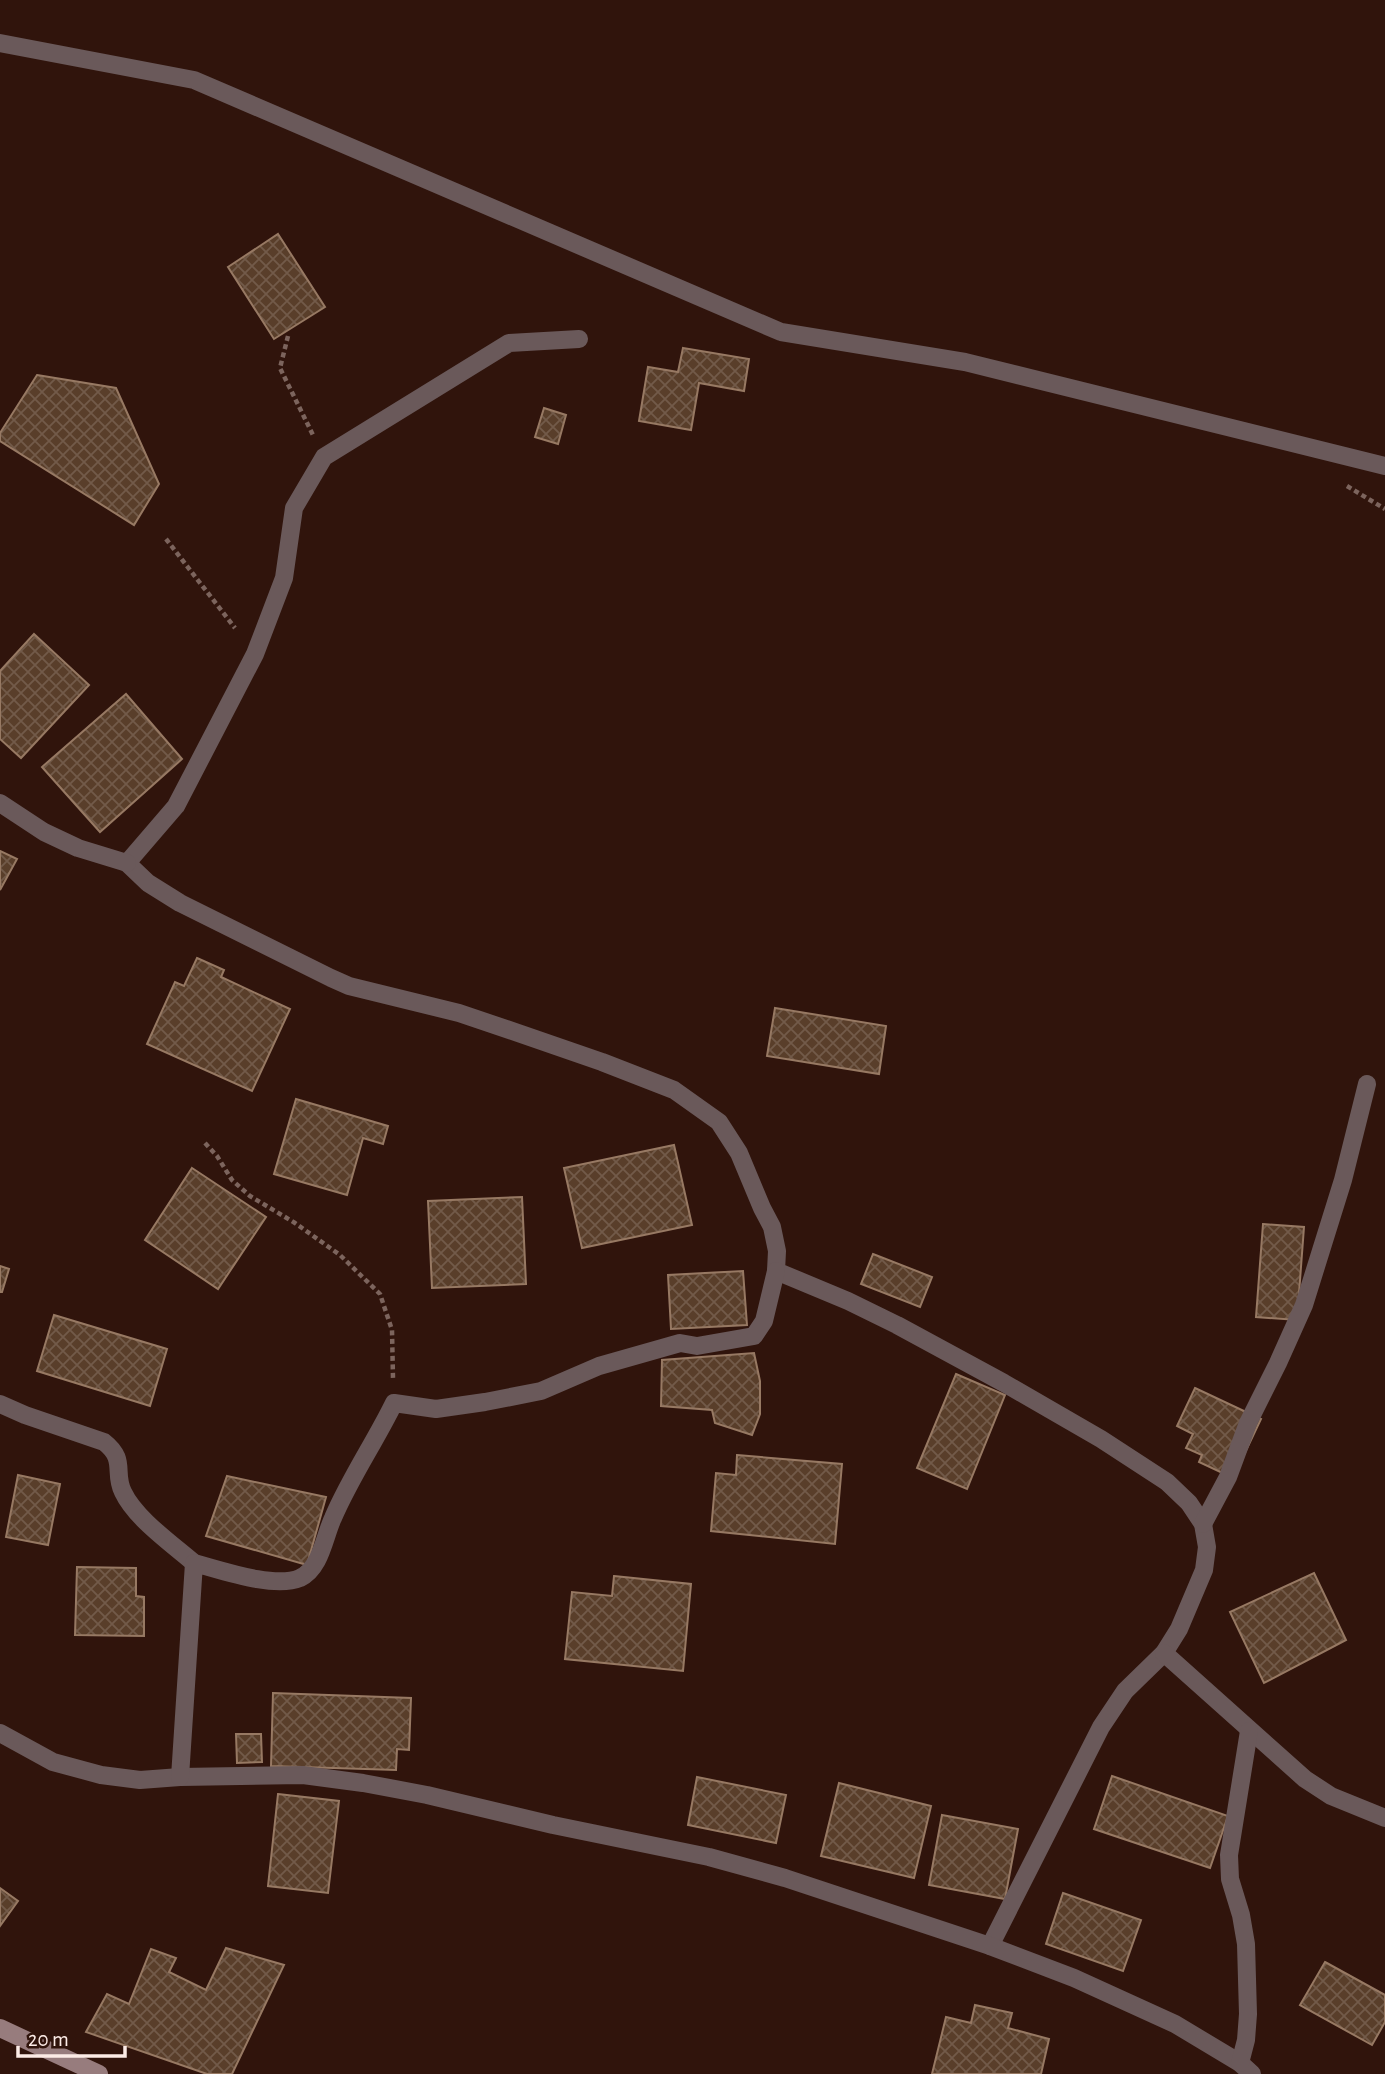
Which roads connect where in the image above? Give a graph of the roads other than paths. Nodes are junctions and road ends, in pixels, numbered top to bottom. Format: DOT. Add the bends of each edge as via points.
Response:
graph roads {
  1 [pos="0,43"];
  2 [pos="579,339"];
  3 [pos="1385,466"];
  4 [pos="0,803"];
  5 [pos="127,863"];
  6 [pos="1367,1083"];
  7 [pos="776,1271"];
  8 [pos="0,1404"];
  9 [pos="1203,1524"];
  10 [pos="194,1563"];
  11 [pos="1164,1653"];
  12 [pos="1249,1731"];
  13 [pos="0,1733"];
  14 [pos="180,1777"];
  15 [pos="1385,1818"];
  16 [pos="990,1946"];
  17 [pos="0,2028"];
  18 [pos="1246,2068"];
  19 [pos="99,2074"];
  1 -- 3 [label="street" via="194,80 781,332 965,362"];
  2 -- 5 [label="street" via="509,343 324,457 294,508 284,578 255,654 176,806"];
  4 -- 5 [label="street" via="44,832"];
  5 -- 7 [label="street" via="180,903 349,986 459,1013 674,1090 719,1122 739,1153 772,1227"];
  6 -- 9 [label="street" via="1304,1305"];
  7 -- 9 [label="street" via="897,1325 1101,1439 1167,1482"];
  7 -- 10 [label="street" via="764,1321 754,1336 697,1346 680,1343 599,1366 541,1391 485,1402 436,1409 394,1404 344,1494 310,1572 298,1579 257,1578"];
  8 -- 10 [label="street" via="113,1449 122,1491 152,1528"];
  9 -- 11 [label="street" via="1204,1570"];
  10 -- 14 [label="street"];
  11 -- 12 [label="street"];
  11 -- 16 [label="street" via="1125,1691 1101,1727"];
  12 -- 15 [label="street" via="1331,1796"];
  12 -- 18 [label="street" via="1228,1867 1246,1944"];
  13 -- 14 [label="street" via="53,1762 101,1775 140,1780"];
  14 -- 16 [label="street" via="303,1775 427,1795 722,1861"];
  16 -- 18 [label="street" via="1175,2024"];
  17 -- 19 [label="main road"];
}
